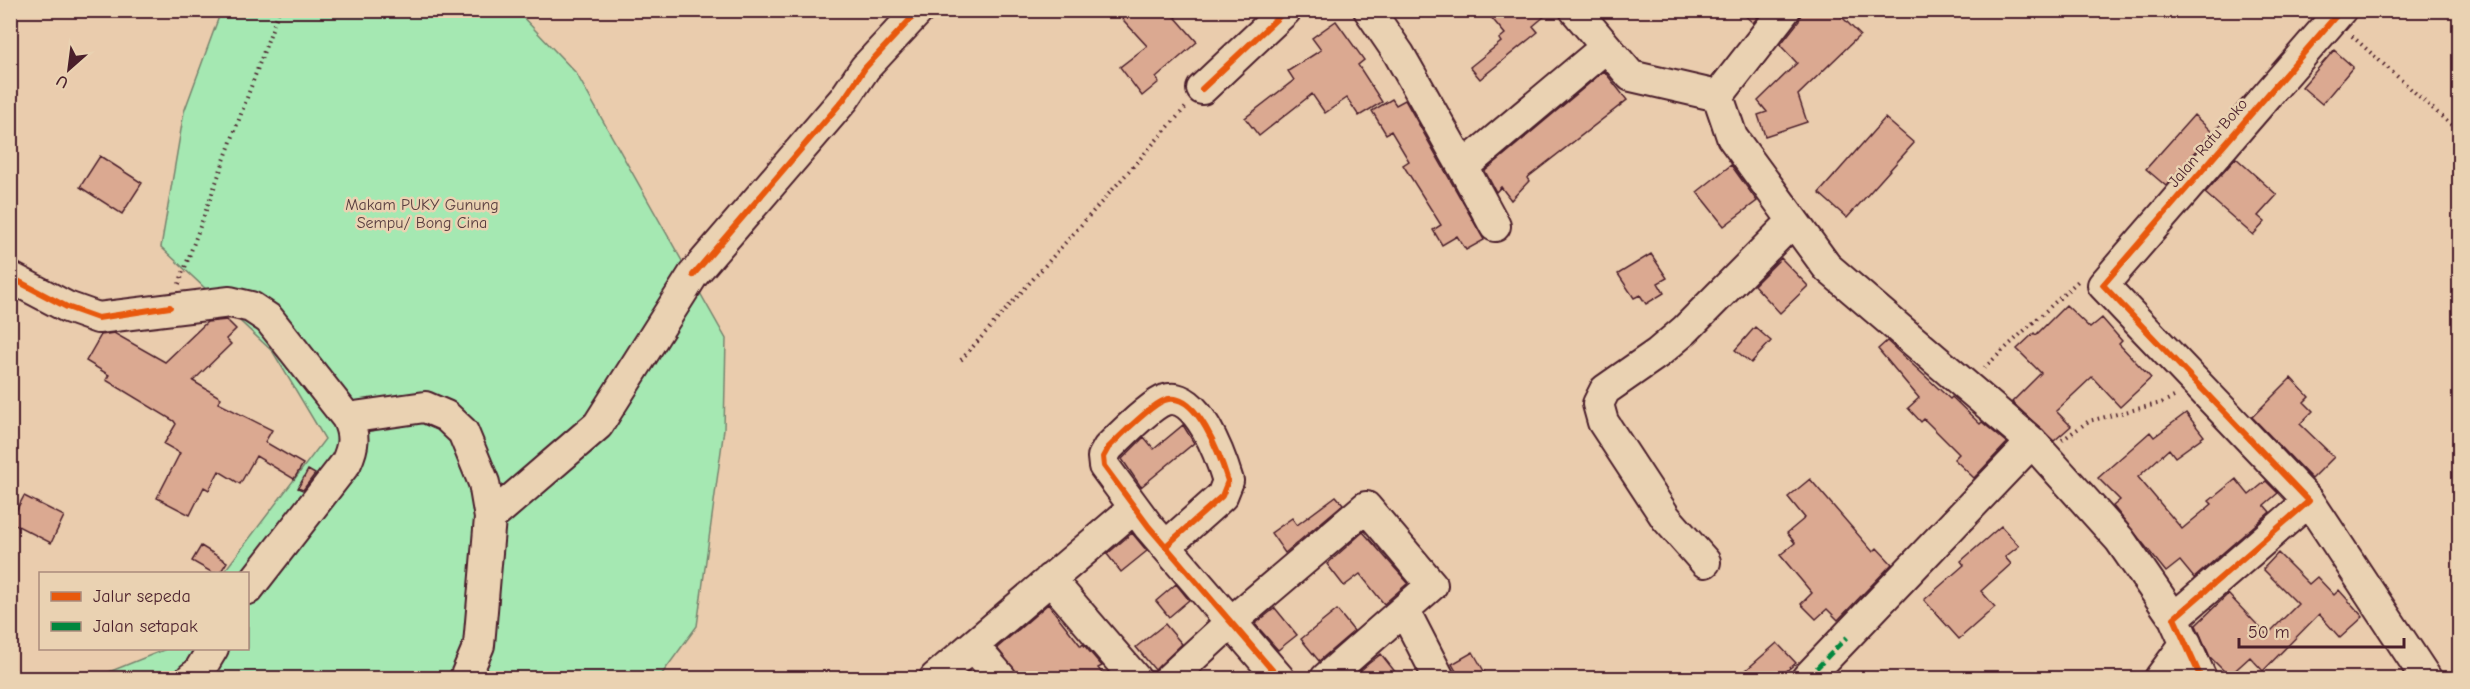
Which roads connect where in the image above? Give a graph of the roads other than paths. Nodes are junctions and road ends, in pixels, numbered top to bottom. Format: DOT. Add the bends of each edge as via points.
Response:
graph roads {
  1 [pos="919,10"];
  2 [pos="1286,10"];
  3 [pos="1369,10"];
  4 [pos="1575,10"];
  5 [pos="1785,10"];
  6 [pos="2332,13"];
  7 [pos="1606,47"];
  8 [pos="1202,89"];
  9 [pos="1718,96"];
  10 [pos="1463,167"];
  11 [pos="1793,221"];
  12 [pos="1495,226"];
  13 [pos="10,277"];
  14 [pos="347,418"];
  15 [pos="2038,449"];
  16 [pos="2309,501"];
  17 [pos="1134,508"];
  18 [pos="490,518"];
  19 [pos="1166,546"];
  20 [pos="1706,562"];
  21 [pos="1050,579"];
  22 [pos="249,588"];
  23 [pos="1404,610"];
  24 [pos="1231,622"];
  25 [pos="2180,630"];
  26 [pos="973,646"];
  27 [pos="212,650"];
  28 [pos="191,678"];
  29 [pos="465,678"];
  30 [pos="935,678"];
  31 [pos="1001,678"];
  32 [pos="1135,678"];
  33 [pos="1170,678"];
  34 [pos="1279,678"];
  35 [pos="1326,678"];
  36 [pos="1439,678"];
  37 [pos="1807,678"];
  38 [pos="2160,678"];
  39 [pos="2201,678"];
  40 [pos="2426,678"];
  1 -- 18 [label="street" via="865,68 844,99 693,275 598,425"];
  2 -- 8 [label="street"];
  3 -- 10 [label="street" via="1399,54"];
  4 -- 7 [label="street"];
  5 -- 9 [label="street"];
  6 -- 16 [label="street, Jalan Ratu Boko" via="2103,285"];
  7 -- 9 [label="street" via="1631,76"];
  7 -- 10 [label="street"];
  9 -- 11 [label="street" via="1732,137"];
  10 -- 12 [label="street"];
  11 -- 15 [label="street" via="1827,267"];
  11 -- 20 [label="street" via="1685,330 1605,390 1598,404 1603,422 1666,518"];
  13 -- 14 [label="street" via="67,307 98,318 230,302 251,307 269,319"];
  14 -- 18 [label="street" via="425,407 446,416 463,432 484,483"];
  14 -- 22 [label="street" via="353,438 346,463"];
  15 -- 25 [label="street" via="2120,540"];
  15 -- 37 [label="street"];
  16 -- 25 [label="street"];
  16 -- 40 [label="street"];
  17 -- 19 [label="street"];
  17 -- 19 [label="street" via="1107,471 1102,457 1161,401 1180,401 1193,408 1203,422 1228,481 1222,496"];
  17 -- 21 [label="street"];
  18 -- 29 [label="street" via="479,645"];
  19 -- 24 [label="street"];
  21 -- 26 [label="street"];
  21 -- 32 [label="street"];
  23 -- 24 [label="street" via="1432,585 1366,507"];
  23 -- 35 [label="street"];
  23 -- 36 [label="street"];
  24 -- 33 [label="street"];
  24 -- 34 [label="street"];
  25 -- 38 [label="street"];
  25 -- 39 [label="street"];
  26 -- 30 [label="street"];
  26 -- 31 [label="street"];
  27 -- 28 [label="street"];
}
